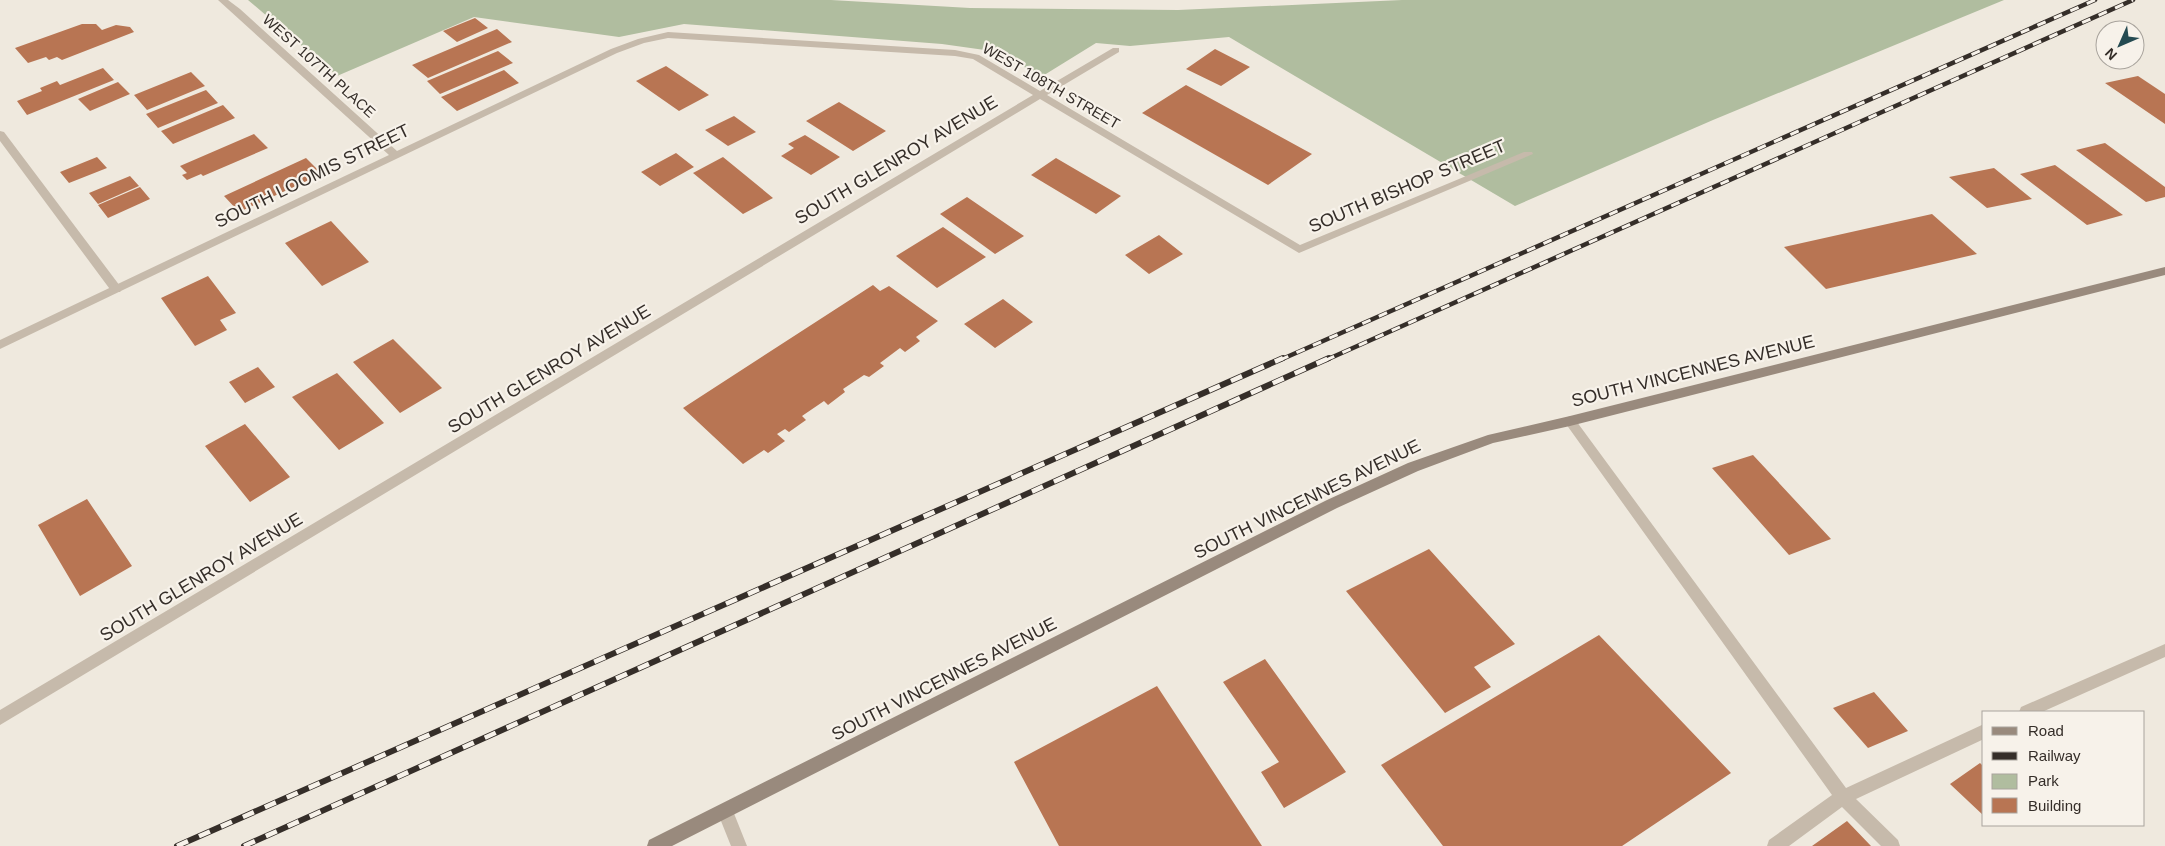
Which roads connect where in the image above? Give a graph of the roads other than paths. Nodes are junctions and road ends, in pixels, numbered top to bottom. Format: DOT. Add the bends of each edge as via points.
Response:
graph roads {
  1 [pos="222,0"];
  2 [pos="641,41"];
  3 [pos="1116,50"];
  4 [pos="1039,95"];
  5 [pos="0,134"];
  6 [pos="1528,154"];
  7 [pos="395,155"];
  8 [pos="1298,249"];
  9 [pos="2164,272"];
  10 [pos="116,289"];
  11 [pos="0,345"];
  12 [pos="1570,421"];
  13 [pos="2165,650"];
  14 [pos="2028,711"];
  15 [pos="0,718"];
  16 [pos="1982,732"];
  17 [pos="1843,797"];
  18 [pos="725,811"];
  19 [pos="655,846"];
  20 [pos="739,846"];
  21 [pos="1775,846"];
  22 [pos="1892,846"];
  1 -- 7 [label="street, WEST 107TH PLACE"];
  2 -- 4 [label="street, WEST 108TH STREET" via="668,35 689,35 955,53 976,57"];
  2 -- 7 [label="street, SOUTH LOOMIS STREET"];
  3 -- 4 [label="street, SOUTH GLENROY AVENUE"];
  4 -- 8 [label="street, WEST 108TH STREET"];
  4 -- 15 [label="street, SOUTH GLENROY AVENUE"];
  5 -- 10 [label="street"];
  6 -- 8 [label="street, SOUTH BISHOP STREET"];
  7 -- 10 [label="street, SOUTH LOOMIS STREET"];
  9 -- 12 [label="main road, SOUTH VINCENNES AVENUE"];
  10 -- 11 [label="street, SOUTH LOOMIS STREET"];
  12 -- 17 [label="street"];
  12 -- 18 [label="main road, SOUTH VINCENNES AVENUE" via="1492,438 1413,467"];
  13 -- 14 [label="street"];
  16 -- 17 [label="street"];
  17 -- 21 [label="street"];
  17 -- 22 [label="street"];
  18 -- 19 [label="main road, SOUTH VINCENNES AVENUE"];
  18 -- 20 [label="street"];
}
